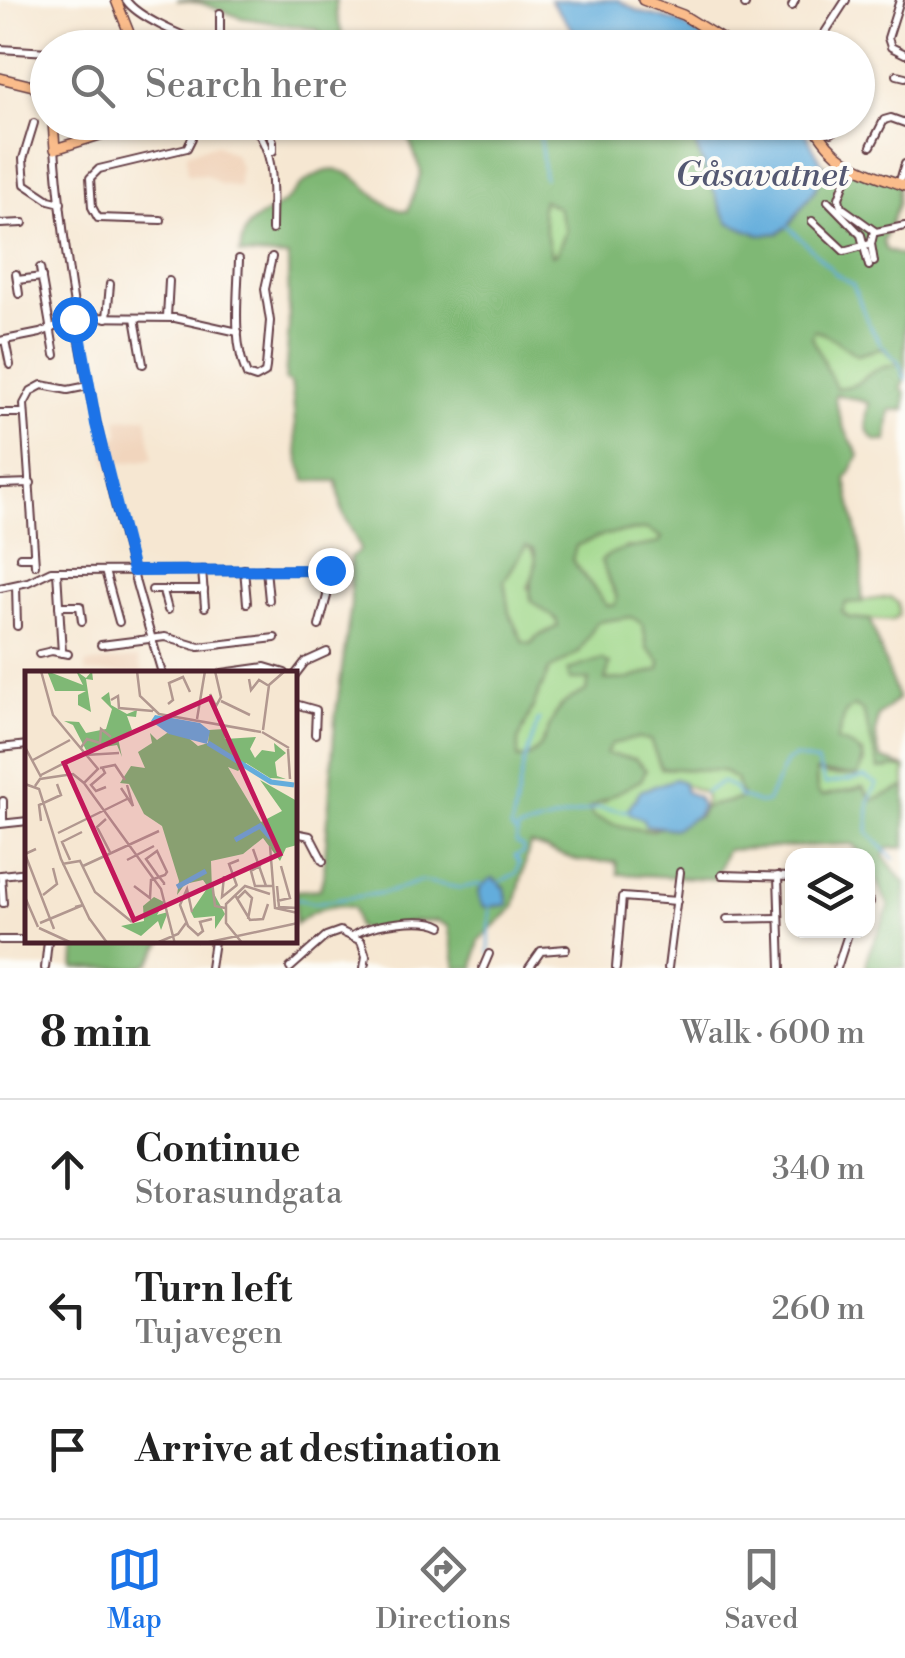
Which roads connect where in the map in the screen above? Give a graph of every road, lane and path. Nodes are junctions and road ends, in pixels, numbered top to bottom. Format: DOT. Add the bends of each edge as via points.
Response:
graph roads {
  1 [pos="116,0"];
  2 [pos="126,0"];
  3 [pos="643,0"];
  4 [pos="846,0"];
  5 [pos="900,0"];
  6 [pos="220,13"];
  7 [pos="128,30"];
  8 [pos="175,30"];
  9 [pos="219,30"];
  10 [pos="707,30"];
  11 [pos="827,30"];
  12 [pos="0,49"];
  13 [pos="30,51"];
  14 [pos="905,54"];
  15 [pos="0,78"];
  16 [pos="30,85"];
  17 [pos="905,123"];
  18 [pos="30,136"];
  19 [pos="875,138"];
  20 [pos="54,140"];
  21 [pos="80,140"];
  22 [pos="192,140"];
  23 [pos="263,140"];
  24 [pos="273,140"];
  25 [pos="823,140"];
  26 [pos="874,140"];
  27 [pos="871,146"];
  28 [pos="55,149"];
  29 [pos="268,153"];
  30 [pos="905,164"];
  31 [pos="852,166"];
  32 [pos="902,185"];
  33 [pos="828,201"];
  34 [pos="61,203"];
  35 [pos="161,220"];
  36 [pos="812,221"];
  37 [pos="23,223"];
  38 [pos="0,224"];
  39 [pos="905,226"];
  40 [pos="272,230"];
  41 [pos="874,231"];
  42 [pos="868,245"];
  43 [pos="272,257"];
  44 [pos="239,260"];
  45 [pos="872,264"];
  46 [pos="40,268"];
  47 [pos="42,277"];
  48 [pos="169,281"];
  49 [pos="110,284"];
  50 [pos="18,294"];
  51 [pos="77,318"];
  52 [pos="107,318"];
  53 [pos="135,318"];
  54 [pos="167,318"];
  55 [pos="50,329"];
  56 [pos="238,333"];
  57 [pos="2,341"];
  58 [pos="56,355"];
  59 [pos="142,364"];
  60 [pos="10,365"];
  61 [pos="88,386"];
  62 [pos="0,413"];
  63 [pos="22,413"];
  64 [pos="31,482"];
  65 [pos="0,484"];
  66 [pos="20,557"];
  67 [pos="244,569"];
  68 [pos="266,569"];
  69 [pos="325,569"];
  70 [pos="132,570"];
  71 [pos="202,570"];
  72 [pos="336,570"];
  73 [pos="57,571"];
  74 [pos="105,571"];
  75 [pos="16,585"];
  76 [pos="0,588"];
  77 [pos="152,590"];
  78 [pos="204,590"];
  79 [pos="163,591"];
  80 [pos="269,600"];
  81 [pos="247,602"];
  82 [pos="59,606"];
  83 [pos="205,606"];
  84 [pos="168,610"];
  85 [pos="82,621"];
  86 [pos="119,622"];
  87 [pos="324,625"];
  88 [pos="17,626"];
  89 [pos="151,638"];
  90 [pos="276,638"];
  91 [pos="101,644"];
  92 [pos="327,652"];
  93 [pos="38,654"];
  94 [pos="161,671"];
  95 [pos="246,671"];
  96 [pos="281,671"];
  97 [pos="298,671"];
  98 [pos="298,705"];
  99 [pos="315,734"];
  100 [pos="25,745"];
  101 [pos="0,748"];
  102 [pos="3,801"];
  103 [pos="2,824"];
  104 [pos="298,834"];
  105 [pos="323,861"];
  106 [pos="25,872"];
  107 [pos="680,872"];
  108 [pos="0,875"];
  109 [pos="722,875"];
  110 [pos="778,876"];
  111 [pos="785,876"];
  112 [pos="677,901"];
  113 [pos="3,902"];
  114 [pos="779,918"];
  115 [pos="727,919"];
  116 [pos="442,926"];
  117 [pos="780,931"];
  118 [pos="785,931"];
  119 [pos="354,935"];
  120 [pos="846,938"];
  121 [pos="48,943"];
  122 [pos="214,943"];
  123 [pos="566,950"];
  124 [pos="489,954"];
  125 [pos="44,968"];
  126 [pos="210,968"];
  127 [pos="290,968"];
  128 [pos="364,968"];
  129 [pos="482,968"];
  130 [pos="530,968"];
  131 [pos="616,968"];
  132 [pos="668,968"];
  133 [pos="781,968"];
  134 [pos="837,968"];
  1 -- 7 [label="main road"];
  2 -- 8 [label="street"];
  3 -- 10 [label="main road"];
  4 -- 11 [label="street"];
  5 -- 14 [label="street" via="888,38 890,47"];
  6 -- 9 [label="street"];
  12 -- 13 [label="street"];
  15 -- 16 [label="main road"];
  17 -- 19 [label="street" via="884,120"];
  18 -- 34 [label="street" via="25,184"];
  20 -- 28 [label="main road"];
  21 -- 28 [label="main road"];
  22 -- 35 [label="street" via="188,148 98,169 90,178 98,218"];
  23 -- 29 [label="street"];
  24 -- 29 [label="street"];
  25 -- 31 [label="main road"];
  26 -- 27 [label="street"];
  28 -- 34 [label="street"];
  29 -- 40 [label="street"];
  30 -- 32 [label="street"];
  31 -- 32 [label="main road"];
  31 -- 41 [label="street" via="839,203"];
  33 -- 42 [label="street"];
  34 -- 51 [label="street"];
  36 -- 42 [label="street" via="844,252"];
  37 -- 38 [label="street"];
  39 -- 41 [label="street"];
  41 -- 42 [label="street"];
  42 -- 45 [label="street"];
  43 -- 56 [label="street" via="261,376 252,378 244,369"];
  44 -- 56 [label="street"];
  46 -- 47 [label="street"];
  47 -- 50 [label="street" via="16,277"];
  47 -- 55 [label="street"];
  48 -- 54 [label="street"];
  49 -- 52 [label="street"];
  51 -- 52 [label="street"];
  51 -- 55 [label="street"];
  51 -- 61 [label="street"];
  52 -- 53 [label="street"];
  53 -- 54 [label="street"];
  53 -- 59 [label="street"];
  54 -- 56 [label="street"];
  55 -- 57 [label="street"];
  55 -- 58 [label="street"];
  57 -- 60 [label="street"];
  61 -- 63 [label="street" via="36,387"];
  61 -- 70 [label="street"];
  62 -- 63 [label="street"];
  63 -- 64 [label="street"];
  64 -- 65 [label="street"];
  64 -- 66 [label="street" via="35,561"];
  67 -- 68 [label="street"];
  67 -- 71 [label="street"];
  67 -- 81 [label="street"];
  68 -- 69 [label="street"];
  68 -- 80 [label="street"];
  69 -- 72 [label="street"];
  69 -- 87 [label="street"];
  70 -- 71 [label="street"];
  70 -- 74 [label="street"];
  70 -- 89 [label="street"];
  71 -- 78 [label="street"];
  73 -- 74 [label="street"];
  73 -- 75 [label="street"];
  73 -- 82 [label="street"];
  74 -- 86 [label="street"];
  75 -- 76 [label="street"];
  75 -- 88 [label="street"];
  77 -- 79 [label="street"];
  78 -- 79 [label="street"];
  78 -- 83 [label="street"];
  79 -- 84 [label="street"];
  82 -- 85 [label="street" via="79,605"];
  82 -- 93 [label="street" via="64,652"];
  89 -- 90 [label="street" via="198,647"];
  89 -- 91 [label="street"];
  89 -- 94 [label="street"];
  92 -- 97 [label="street"];
  95 -- 96 [label="street"];
  98 -- 99 [label="street" via="316,710"];
  100 -- 101 [label="street"];
  102 -- 103 [label="street"];
  104 -- 105 [label="street" via="310,836"];
  106 -- 108 [label="street"];
  107 -- 112 [label="street"];
  108 -- 113 [label="street"];
  109 -- 110 [label="street"];
  110 -- 111 [label="street"];
  110 -- 114 [label="street"];
  112 -- 131 [label="street" via="622,897"];
  112 -- 132 [label="street"];
  114 -- 115 [label="street"];
  114 -- 117 [label="street"];
  116 -- 119 [label="street" via="427,920"];
  117 -- 118 [label="street"];
  117 -- 133 [label="street"];
  119 -- 127 [label="street" via="333,932"];
  119 -- 128 [label="street" via="364,949"];
  120 -- 134 [label="street"];
  121 -- 125 [label="street"];
  122 -- 126 [label="street"];
  123 -- 130 [label="street" via="541,950"];
  124 -- 129 [label="street"];
}
